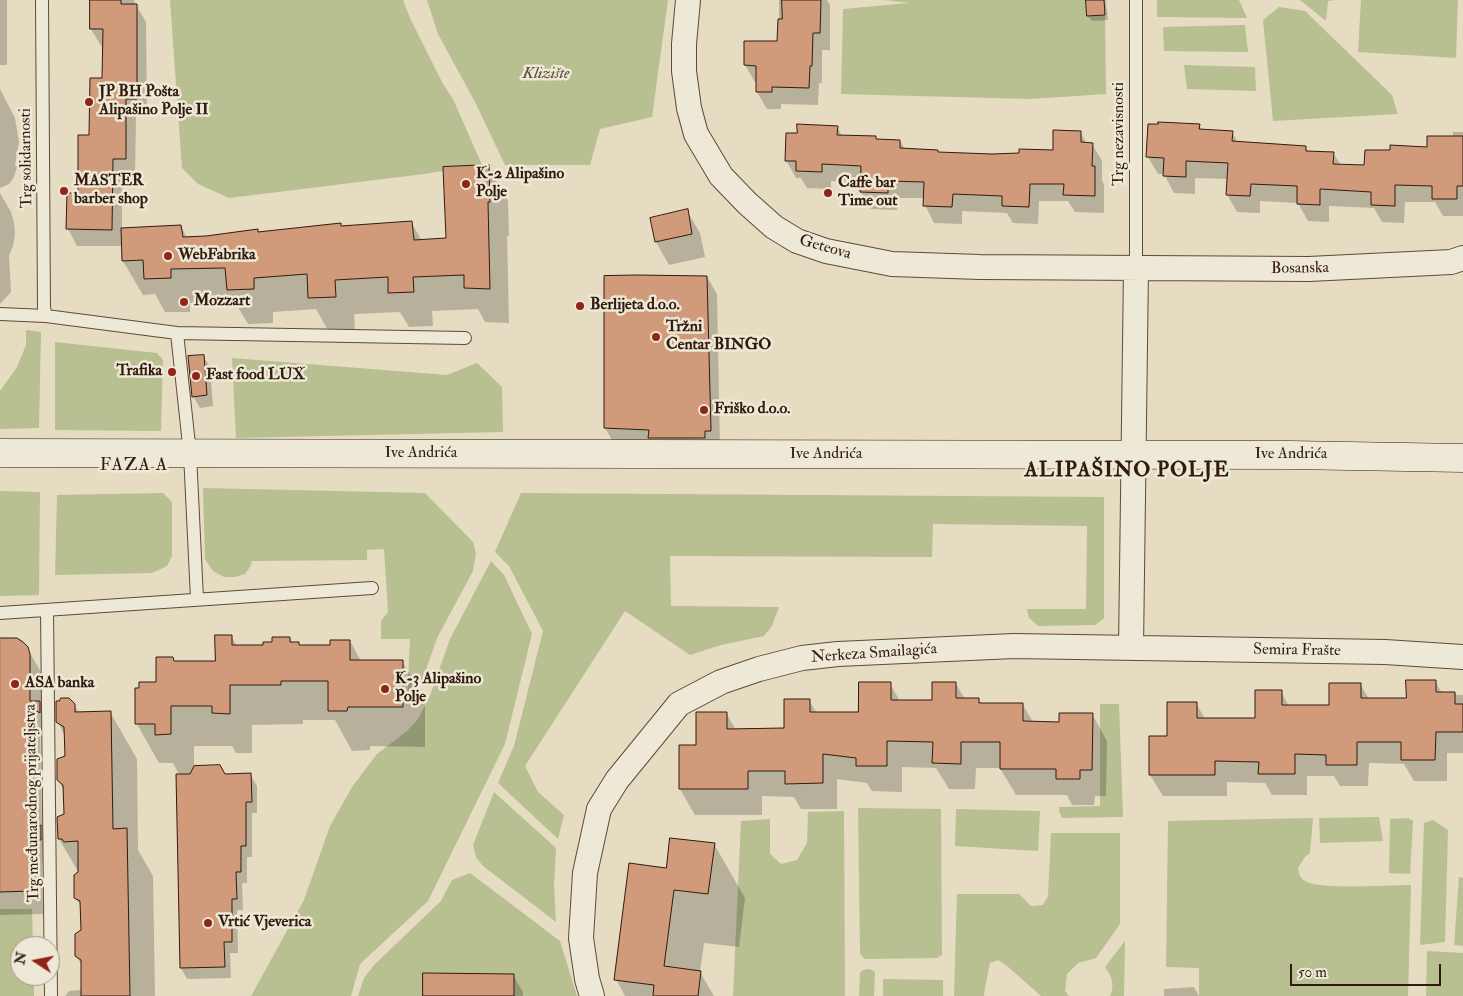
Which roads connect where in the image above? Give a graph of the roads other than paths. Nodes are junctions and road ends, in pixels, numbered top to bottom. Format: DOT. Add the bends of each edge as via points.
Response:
graph roads {
  1 [pos="42,0"];
  2 [pos="688,0"];
  3 [pos="1136,0"];
  4 [pos="1463,258"];
  5 [pos="1136,268"];
  6 [pos="0,314"];
  7 [pos="46,316"];
  8 [pos="177,332"];
  9 [pos="464,338"];
  10 [pos="0,453"];
  11 [pos="190,454"];
  12 [pos="1134,455"];
  13 [pos="1463,458"];
  14 [pos="372,588"];
  15 [pos="197,599"];
  16 [pos="47,610"];
  17 [pos="0,613"];
  18 [pos="1131,648"];
  19 [pos="1463,657"];
  20 [pos="51,996"];
  21 [pos="592,996"];
  1 -- 7 [label="lane, Trg solidarnosti"];
  2 -- 5 [label="street, Geteova" via="684,71 696,134 721,176 774,227 797,241 826,251 892,264"];
  3 -- 5 [label="lane, Trg nezavisnosti"];
  4 -- 5 [label="street, Bosanska" via="1451,262 1309,269"];
  5 -- 12 [label="street"];
  6 -- 7 [label="lane"];
  7 -- 8 [label="lane"];
  8 -- 9 [label="lane"];
  8 -- 11 [label="lane"];
  10 -- 11 [label="main road, Ive Andrića"];
  11 -- 12 [label="main road, Ive Andrića"];
  11 -- 15 [label="lane"];
  12 -- 13 [label="main road, Ive Andrića"];
  12 -- 18 [label="street"];
  14 -- 15 [label="lane"];
  15 -- 16 [label="lane"];
  16 -- 17 [label="lane"];
  16 -- 20 [label="lane, Trg međunarodnog prijateljstva"];
  18 -- 19 [label="street, Semira Frašte" via="1385,652"];
  18 -- 21 [label="street, Nerkeza Smailagića" via="1014,646 802,658 722,682 679,704 616,780 599,809 585,873 581,938"];
}
